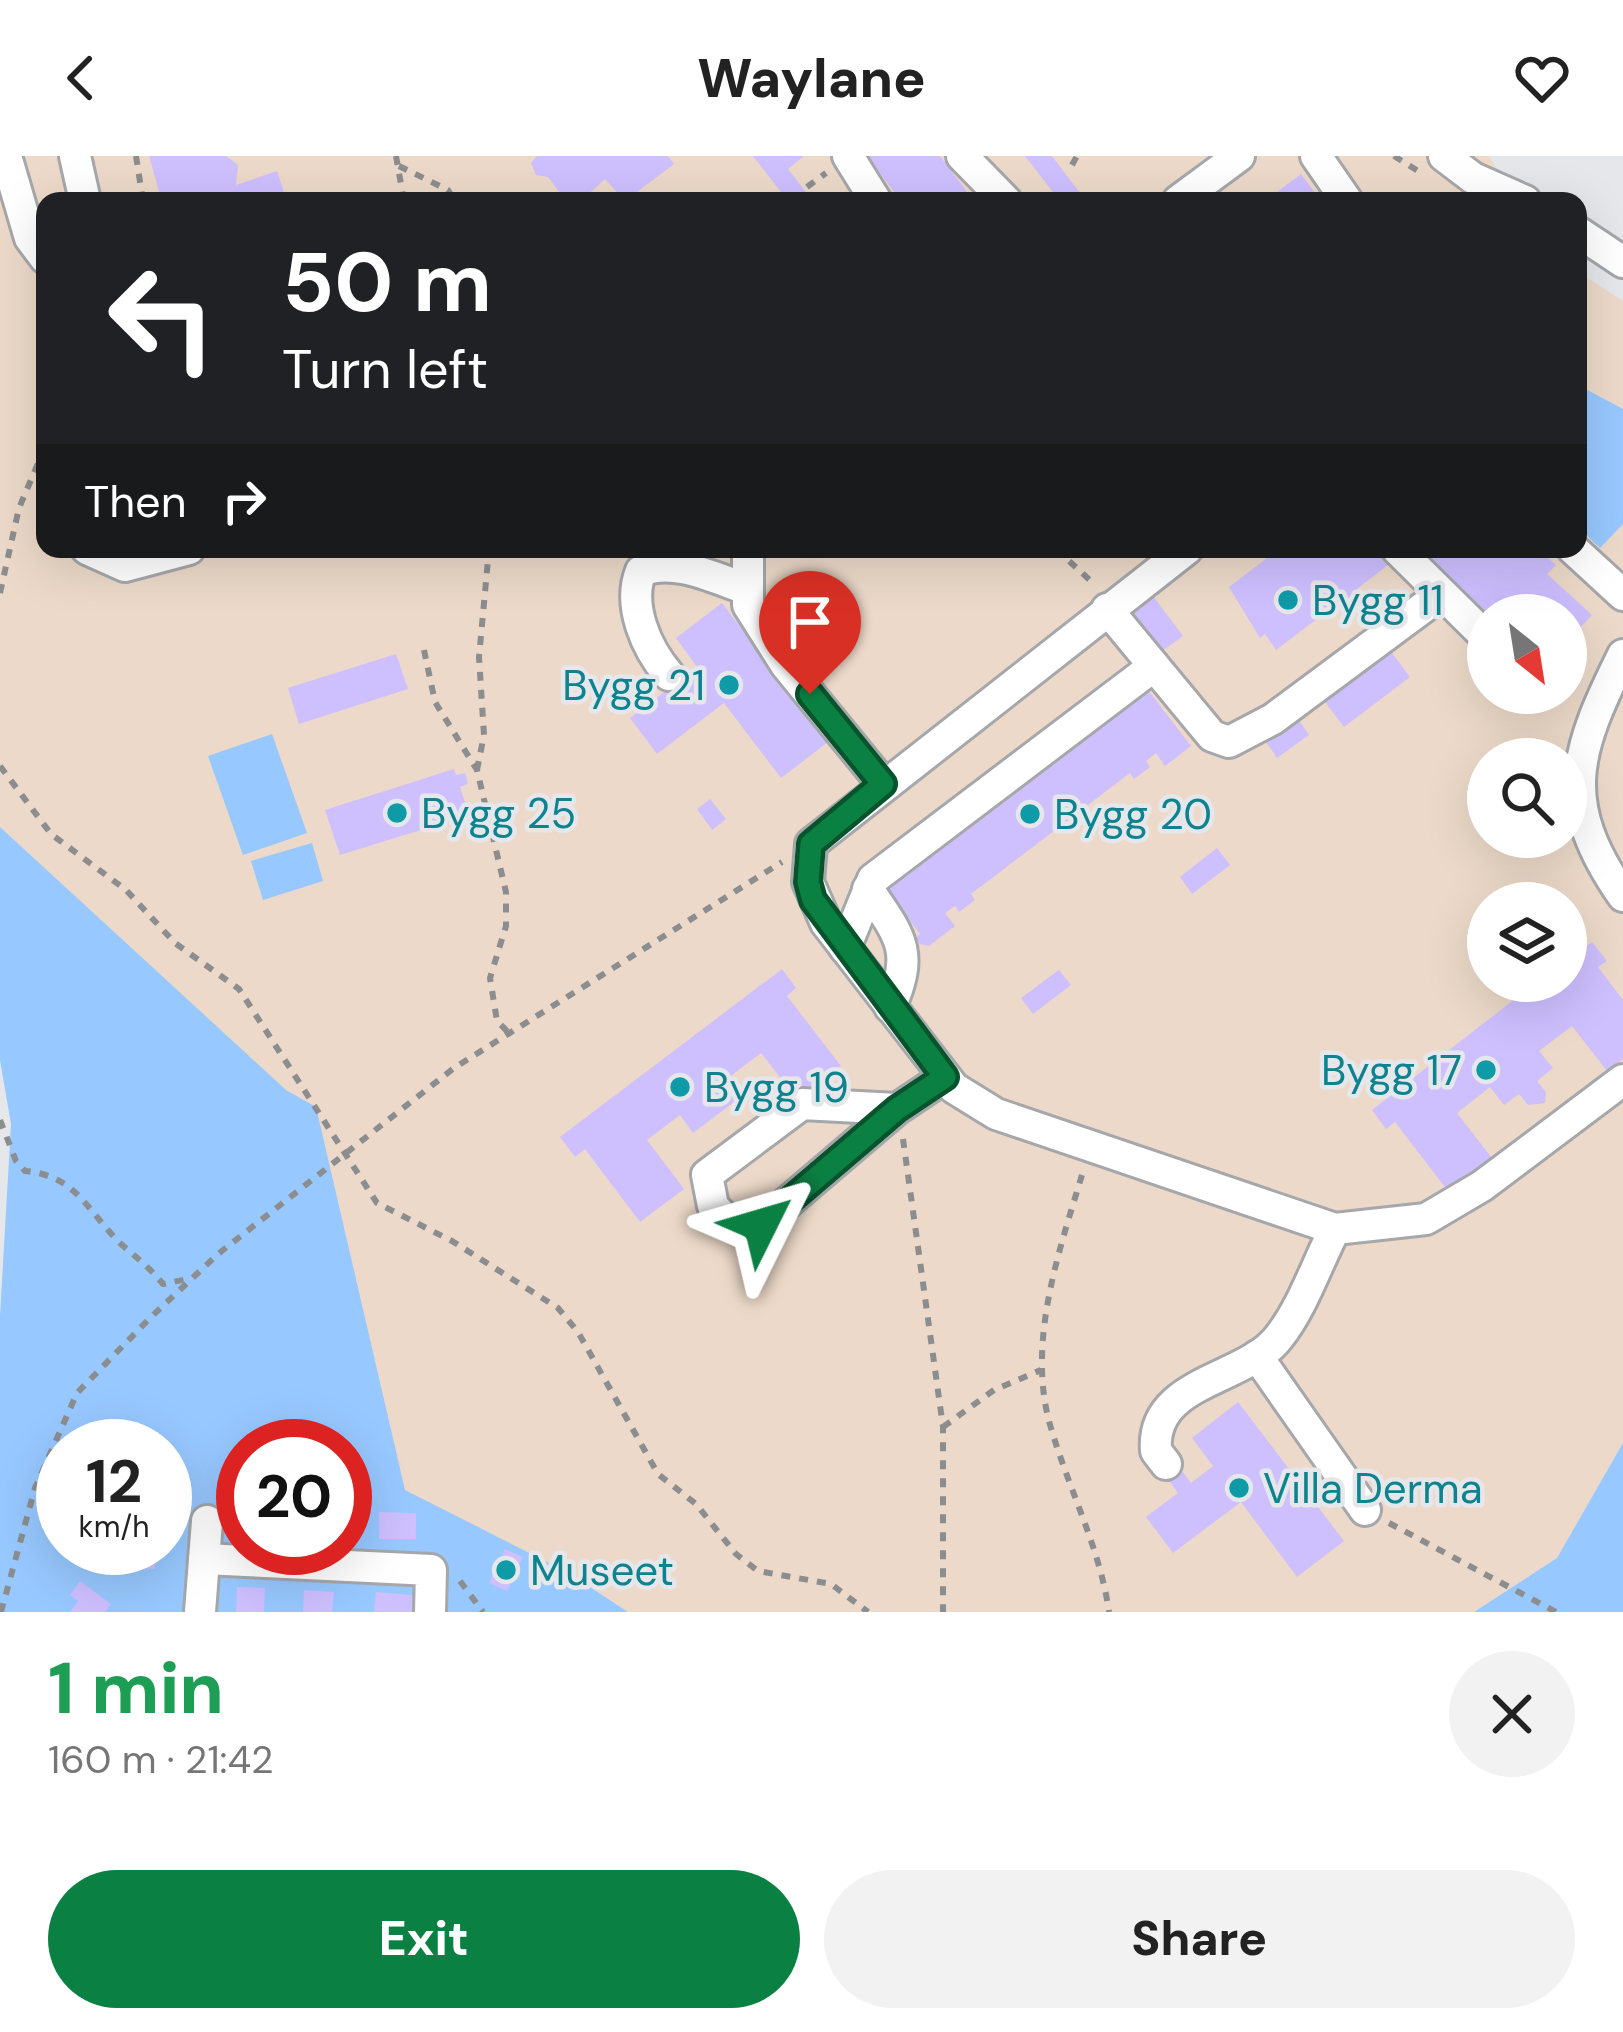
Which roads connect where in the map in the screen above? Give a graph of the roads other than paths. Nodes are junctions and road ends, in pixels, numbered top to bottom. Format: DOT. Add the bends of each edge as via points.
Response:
graph roads {
  1 [pos="5,156"];
  2 [pos="75,156"];
  3 [pos="848,156"];
  4 [pos="962,156"];
  5 [pos="1239,156"];
  6 [pos="1316,156"];
  7 [pos="1444,156"];
  8 [pos="83,192"];
  9 [pos="870,192"];
  10 [pos="997,192"];
  11 [pos="1190,192"];
  12 [pos="1341,192"];
  13 [pos="1505,192"];
  14 [pos="1587,238"];
  15 [pos="36,246"];
  16 [pos="1623,262"];
  17 [pos="107,558"];
  18 [pos="155,558"];
  19 [pos="748,558"];
  20 [pos="1175,558"];
  21 [pos="1405,558"];
  22 [pos="1583,558"];
  23 [pos="746,590"];
  24 [pos="1440,595"];
  25 [pos="1623,595"];
  26 [pos="1111,606"];
  27 [pos="1467,620"];
  28 [pos="1623,655"];
  29 [pos="1154,666"];
  30 [pos="669,675"];
  31 [pos="883,784"];
  32 [pos="868,889"];
  33 [pos="1623,896"];
  34 [pos="845,948"];
  35 [pos="890,1007"];
  36 [pos="945,1077"];
  37 [pos="1623,1081"];
  38 [pos="897,1109"];
  39 [pos="1335,1229"];
  40 [pos="1257,1356"];
  41 [pos="1166,1464"];
  42 [pos="1365,1510"];
  43 [pos="206,1521"];
  44 [pos="204,1559"];
  45 [pos="200,1612"];
  46 [pos="430,1612"];
  1 -- 15 [label="street"];
  2 -- 8 [label="street"];
  3 -- 9 [label="street"];
  4 -- 10 [label="street"];
  5 -- 11 [label="street"];
  6 -- 12 [label="street"];
  7 -- 13 [label="street"];
  14 -- 16 [label="street"];
  17 -- 18 [label="street" via="125,566"];
  19 -- 23 [label="street"];
  20 -- 26 [label="street"];
  21 -- 24 [label="street"];
  22 -- 25 [label="street"];
  23 -- 30 [label="street" via="686,569 656,564 641,571 640,619"];
  23 -- 31 [label="street" via="786,665"];
  24 -- 27 [label="street"];
  24 -- 29 [label="street" via="1274,719 1228,742 1212,736"];
  26 -- 29 [label="street"];
  26 -- 31 [label="street"];
  28 -- 33 [label="street" via="1580,750 1579,778 1582,822"];
  29 -- 32 [label="street"];
  31 -- 34 [label="street" via="811,844 813,900"];
  32 -- 34 [label="street"];
  32 -- 35 [label="street" via="906,961"];
  34 -- 35 [label="street"];
  35 -- 36 [label="street"];
  36 -- 38 [label="street"];
  36 -- 39 [label="street" via="996,1114"];
  37 -- 39 [label="street" via="1426,1219"];
  38 -- 38 [label="street" via="761,1225 729,1223 712,1206 707,1175 802,1104"];
  39 -- 40 [label="street" via="1279,1339"];
  40 -- 41 [label="street" via="1203,1382 1162,1419 1156,1451"];
  40 -- 42 [label="street"];
  43 -- 44 [label="street"];
  44 -- 45 [label="street"];
  44 -- 46 [label="street" via="430,1570"];
}
